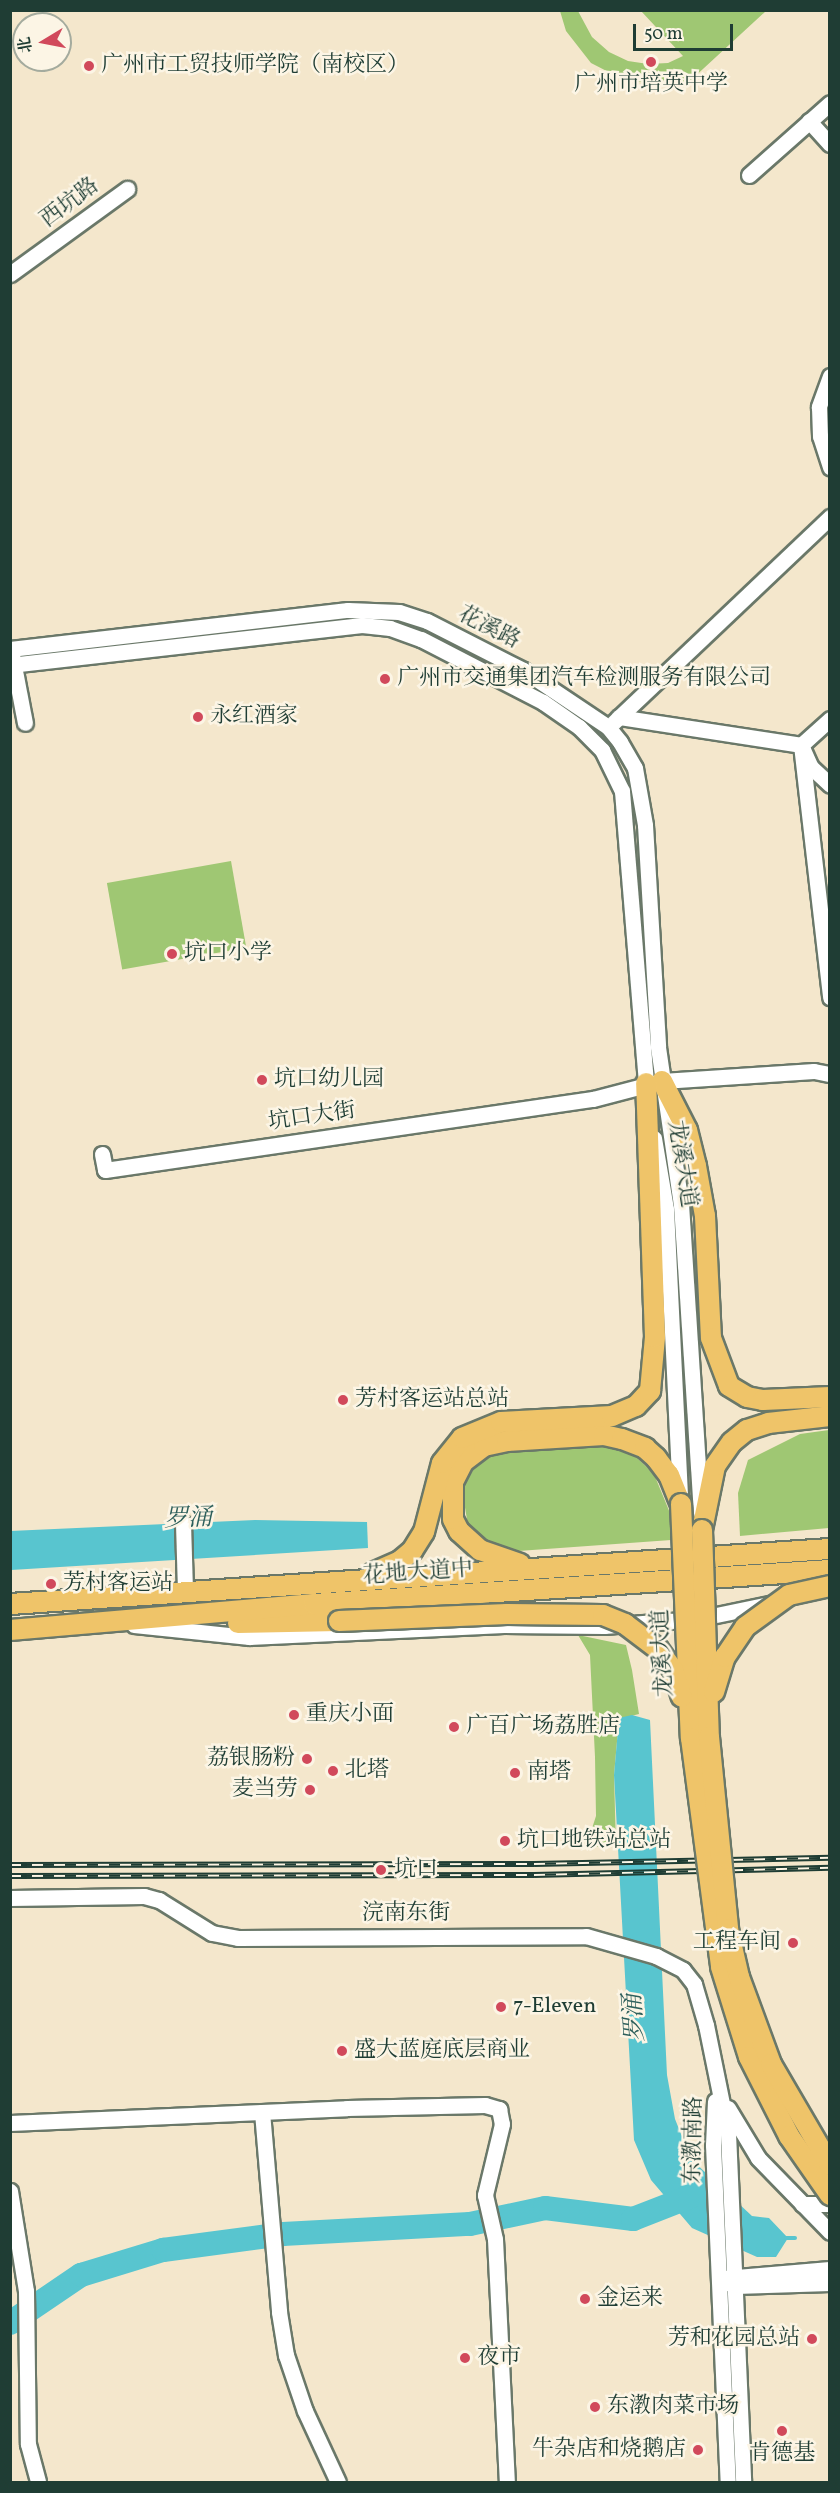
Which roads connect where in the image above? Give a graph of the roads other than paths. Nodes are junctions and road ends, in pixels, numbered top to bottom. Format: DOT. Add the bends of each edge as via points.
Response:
graph roads {
  1 [pos="830,103"];
  2 [pos="809,121"];
  3 [pos="830,144"];
  4 [pos="750,175"];
  5 [pos="127,189"];
  6 [pos="10,274"];
  7 [pos="830,376"];
  8 [pos="830,467"];
  9 [pos="830,517"];
  10 [pos="10,649"];
  11 [pos="13,665"];
  12 [pos="619,717"];
  13 [pos="830,719"];
  14 [pos="25,723"];
  15 [pos="608,728"];
  16 [pos="801,745"];
  17 [pos="830,785"];
  18 [pos="830,998"];
  19 [pos="830,1074"];
  20 [pos="654,1082"];
  21 [pos="102,1154"];
  22 [pos="830,1397"];
  23 [pos="830,1416"];
  24 [pos="681,1504"];
  25 [pos="183,1523"];
  26 [pos="702,1530"];
  27 [pos="830,1549"];
  28 [pos="549,1569"];
  29 [pos="830,1570"];
  30 [pos="352,1579"];
  31 [pos="830,1586"];
  32 [pos="185,1592"];
  33 [pos="830,1595"];
  34 [pos="10,1604"];
  35 [pos="132,1624"];
  36 [pos="82,1625"];
  37 [pos="10,1630"];
  38 [pos="700,1737"];
  39 [pos="10,1898"];
  40 [pos="716,2086"];
  41 [pos="262,2112"];
  42 [pos="10,2122"];
  43 [pos="830,2165"];
  44 [pos="10,2191"];
  45 [pos="830,2195"];
  46 [pos="802,2204"];
  47 [pos="830,2204"];
  48 [pos="830,2232"];
  49 [pos="830,2269"];
  50 [pos="730,2280"];
  51 [pos="830,2283"];
  52 [pos="38,2482"];
  53 [pos="338,2482"];
  54 [pos="507,2482"];
  55 [pos="728,2482"];
  56 [pos="743,2482"];
  1 -- 2 [label="street"];
  2 -- 3 [label="street"];
  2 -- 4 [label="street"];
  5 -- 6 [label="street, 西坑路"];
  7 -- 8 [label="street" via="819,407 820,436"];
  9 -- 12 [label="street"];
  10 -- 11 [label="street"];
  10 -- 15 [label="street, 花溪路" via="376,609 417,618 456,636 549,685"];
  11 -- 14 [label="street"];
  11 -- 20 [label="street, 花溪路" via="362,625 390,628 421,639 543,702 579,727 602,750 622,791"];
  12 -- 15 [label="street"];
  12 -- 16 [label="street"];
  13 -- 16 [label="street"];
  15 -- 20 [label="street, 花溪路" via="635,768 642,798"];
  16 -- 17 [label="street" via="811,767"];
  16 -- 18 [label="street"];
  19 -- 20 [label="street" via="814,1071"];
  20 -- 21 [label="street, 坑口大街" via="593,1099 105,1170"];
  20 -- 22 [label="main road" via="687,1130 696,1166 705,1216 711,1338 729,1386 747,1397 763,1400"];
  20 -- 24 [label="street, 龙溪大道" via="666,1209"];
  20 -- 26 [label="street, 龙溪大道" via="678,1167"];
  20 -- 30 [label="main road" via="655,1337 650,1391 636,1406 612,1416 513,1421 478,1429 447,1453 430,1511 412,1551 387,1568"];
  23 -- 26 [label="main road" via="768,1423 747,1430 732,1442 715,1466"];
  24 -- 28 [label="main road" via="669,1474 645,1448 604,1435 484,1446 463,1462 453,1482 451,1505 459,1531 480,1550 512,1563"];
  24 -- 38 [label="main road, 龙溪大道, bridge"];
  25 -- 32 [label="street"];
  26 -- 38 [label="main road, 龙溪大道, bridge"];
  27 -- 28 [label="main road, 花地大道中"];
  28 -- 30 [label="main road, 花地大道中"];
  29 -- 36 [label="main road, 花地大道中" via="315,1604"];
  30 -- 32 [label="main road, 花地大道中"];
  31 -- 38 [label="main road, bridge" via="789,1595 745,1627 724,1657"];
  32 -- 34 [label="main road, 花地大道中"];
  33 -- 35 [label="street" via="697,1619 604,1626 504,1625 249,1636"];
  35 -- 36 [label="main road"];
  35 -- 38 [label="main road, bridge" via="603,1615 643,1635 673,1670"];
  36 -- 37 [label="main road, 花地大道中"];
  38 -- 43 [label="main road, 龙溪大道, bridge" via="739,1977 771,2064"];
  38 -- 45 [label="main road, 龙溪大道, bridge" via="712,1917 736,2022 789,2136"];
  39 -- 40 [label="street, 浣南东街" via="144,1896 159,1900 212,1933 238,1938 564,1935 608,1941 672,1963 694,1984 706,2025"];
  40 -- 46 [label="street" via="753,2150"];
  40 -- 50 [label="street, 东漖南路" via="728,2133 734,2256"];
  40 -- 50 [label="street, 东漖南路" via="718,2246"];
  41 -- 42 [label="street"];
  41 -- 53 [label="street" via="276,2285 291,2371"];
  41 -- 54 [label="street" via="485,2105 499,2109 502,2124 484,2195 495,2239"];
  44 -- 52 [label="street" via="26,2291 28,2444"];
  46 -- 47 [label="street"];
  46 -- 48 [label="street"];
  49 -- 50 [label="street"];
  50 -- 51 [label="street"];
  50 -- 55 [label="street, 东漖南路"];
  50 -- 56 [label="street, 东漖南路"];
}
